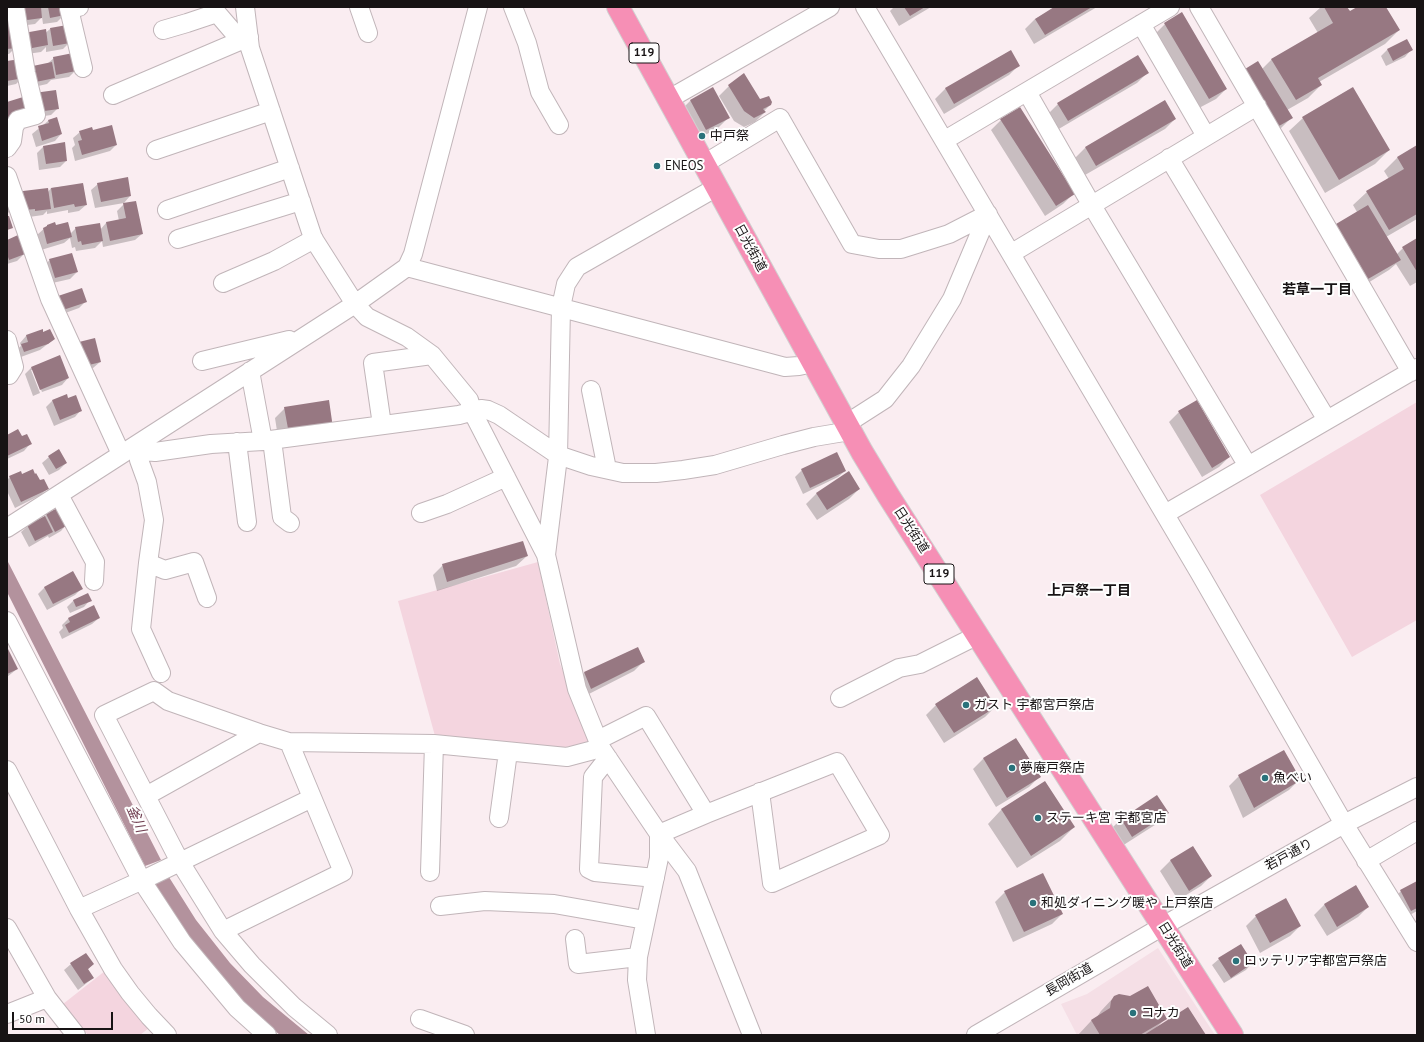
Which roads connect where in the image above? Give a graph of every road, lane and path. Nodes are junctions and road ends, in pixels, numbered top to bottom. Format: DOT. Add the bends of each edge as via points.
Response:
graph roads {
  1 [pos="15,7"];
  2 [pos="78,7"];
  3 [pos="245,7"];
  4 [pos="359,7"];
  5 [pos="478,7"];
  6 [pos="513,7"];
  7 [pos="618,7"];
  8 [pos="830,7"];
  9 [pos="865,7"];
  10 [pos="1170,7"];
  11 [pos="1199,7"];
  12 [pos="1141,24"];
  13 [pos="163,30"];
  14 [pos="368,33"];
  15 [pos="245,39"];
  16 [pos="83,68"];
  17 [pos="1027,92"];
  18 [pos="113,95"];
  19 [pos="669,99"];
  20 [pos="1257,106"];
  21 [pos="271,111"];
  22 [pos="559,125"];
  23 [pos="1206,136"];
  24 [pos="945,140"];
  25 [pos="7,148"];
  26 [pos="156,150"];
  27 [pos="1169,158"];
  28 [pos="704,164"];
  29 [pos="290,168"];
  30 [pos="7,176"];
  31 [pos="717,187"];
  32 [pos="301,201"];
  33 [pos="1092,204"];
  34 [pos="167,210"];
  35 [pos="988,214"];
  36 [pos="178,239"];
  37 [pos="314,239"];
  38 [pos="1012,253"];
  39 [pos="407,267"];
  40 [pos="223,283"];
  41 [pos="355,304"];
  42 [pos="561,307"];
  43 [pos="304,337"];
  44 [pos="7,340"];
  45 [pos="432,355"];
  46 [pos="202,361"];
  47 [pos="813,363"];
  48 [pos="1414,370"];
  49 [pos="250,371"];
  50 [pos="7,375"];
  51 [pos="591,390"];
  52 [pos="472,411"];
  53 [pos="1327,420"];
  54 [pos="382,425"];
  55 [pos="848,427"];
  56 [pos="268,440"];
  57 [pos="237,442"];
  58 [pos="140,447"];
  59 [pos="121,454"];
  60 [pos="558,455"];
  61 [pos="1248,466"];
  62 [pos="607,469"];
  63 [pos="506,478"];
  64 [pos="59,495"];
  65 [pos="421,513"];
  66 [pos="1165,514"];
  67 [pos="247,522"];
  68 [pos="290,523"];
  69 [pos="8,525"];
  70 [pos="546,555"];
  71 [pos="148,563"];
  72 [pos="94,581"];
  73 [pos="207,598"];
  74 [pos="7,621"];
  75 [pos="978,635"];
  76 [pos="161,673"];
  77 [pos="840,698"];
  78 [pos="260,733"];
  79 [pos="289,742"];
  80 [pos="434,744"];
  81 [pos="603,749"];
  82 [pos="508,752"];
  83 [pos="7,770"];
  84 [pos="1417,786"];
  85 [pos="760,792"];
  86 [pos="146,796"];
  87 [pos="312,798"];
  88 [pos="706,814"];
  89 [pos="499,818"];
  90 [pos="1344,824"];
  91 [pos="1417,831"];
  92 [pos="659,834"];
  93 [pos="1366,861"];
  94 [pos="178,863"];
  95 [pos="430,872"];
  96 [pos="655,878"];
  97 [pos="144,880"];
  98 [pos="440,906"];
  99 [pos="79,909"];
  100 [pos="645,920"];
  101 [pos="1163,926"];
  102 [pos="8,930"];
  103 [pos="223,931"];
  104 [pos="575,939"];
  105 [pos="1417,942"];
  106 [pos="638,957"];
  107 [pos="47,998"];
  108 [pos="7,1014"];
  109 [pos="420,1020"];
  110 [pos="158,1032"];
  111 [pos="641,1034"];
  112 [pos="749,1034"];
  113 [pos="76,1035"];
  114 [pos="267,1035"];
  115 [pos="328,1035"];
  116 [pos="465,1035"];
  117 [pos="976,1035"];
  118 [pos="1232,1035"];
  1 -- 25 [label="street" via="36,115 18,120 12,141"];
  2 -- 16 [label="street" via="69,9"];
  3 -- 15 [label="street"];
  4 -- 14 [label="street"];
  5 -- 39 [label="street" via="413,254"];
  6 -- 22 [label="street" via="527,43 540,92"];
  7 -- 19 [label="highway, 日光街道 / 119"];
  8 -- 19 [label="street"];
  9 -- 24 [label="street"];
  10 -- 12 [label="street"];
  11 -- 20 [label="street"];
  12 -- 17 [label="street"];
  12 -- 23 [label="street"];
  13 -- 15 [label="street" via="217,13"];
  15 -- 18 [label="street"];
  15 -- 21 [label="street"];
  17 -- 24 [label="street"];
  17 -- 33 [label="street"];
  19 -- 28 [label="highway, 日光街道 / 119"];
  20 -- 23 [label="street"];
  20 -- 48 [label="street"];
  21 -- 26 [label="street"];
  21 -- 29 [label="street"];
  23 -- 27 [label="street"];
  24 -- 35 [label="street"];
  27 -- 33 [label="street"];
  27 -- 53 [label="street"];
  28 -- 31 [label="highway, 日光街道 / 119"];
  28 -- 35 [label="street" via="780,118 852,244 879,249 901,249 949,234"];
  29 -- 32 [label="street"];
  29 -- 34 [label="street"];
  30 -- 59 [label="street" via="50,299"];
  31 -- 42 [label="street" via="576,268 566,284"];
  31 -- 47 [label="highway, 日光街道 / 119"];
  32 -- 36 [label="street"];
  32 -- 37 [label="street"];
  33 -- 38 [label="street"];
  33 -- 61 [label="street"];
  35 -- 38 [label="street"];
  35 -- 55 [label="street" via="952,299 911,366 885,399"];
  37 -- 40 [label="street" via="274,261"];
  37 -- 41 [label="street"];
  38 -- 66 [label="street"];
  39 -- 41 [label="street"];
  39 -- 42 [label="street"];
  41 -- 43 [label="street"];
  41 -- 45 [label="street" via="367,317 407,337"];
  42 -- 47 [label="street" via="785,367"];
  42 -- 60 [label="street"];
  43 -- 46 [label="street"];
  43 -- 49 [label="street"];
  44 -- 50 [label="street" via="14,367"];
  45 -- 52 [label="street" via="469,400"];
  45 -- 54 [label="street" via="373,364"];
  47 -- 55 [label="highway, 日光街道 / 119"];
  48 -- 53 [label="street"];
  49 -- 56 [label="street"];
  49 -- 58 [label="street"];
  51 -- 62 [label="street"];
  52 -- 54 [label="street"];
  52 -- 60 [label="street" via="488,410 499,415"];
  52 -- 63 [label="street"];
  53 -- 61 [label="street"];
  54 -- 56 [label="street"];
  55 -- 62 [label="street" via="733,460 694,468 650,473 623,473"];
  55 -- 75 [label="highway, 日光街道 / 119" via="888,495"];
  56 -- 57 [label="street"];
  56 -- 68 [label="street" via="282,517"];
  57 -- 58 [label="street" via="155,452"];
  57 -- 67 [label="street"];
  58 -- 59 [label="street"];
  58 -- 71 [label="street" via="139,460 147,482 154,520"];
  59 -- 64 [label="street"];
  60 -- 62 [label="street"];
  60 -- 70 [label="street"];
  61 -- 66 [label="street"];
  63 -- 65 [label="street"];
  63 -- 70 [label="street"];
  64 -- 69 [label="street"];
  64 -- 72 [label="street" via="95,562"];
  66 -- 90 [label="street"];
  70 -- 81 [label="street" via="577,689"];
  71 -- 73 [label="street" via="165,570 194,562"];
  71 -- 76 [label="street" via="141,629"];
  74 -- 97 [label="street"];
  75 -- 77 [label="street" via="920,664 899,668"];
  75 -- 101 [label="highway, 日光街道 / 119"];
  78 -- 79 [label="street"];
  78 -- 86 [label="street"];
  78 -- 86 [label="street" via="168,701 154,691 104,715"];
  79 -- 80 [label="street"];
  79 -- 87 [label="street"];
  80 -- 82 [label="street"];
  80 -- 95 [label="street"];
  81 -- 82 [label="street" via="567,757"];
  81 -- 88 [label="street" via="646,716"];
  81 -- 92 [label="street"];
  81 -- 96 [label="street" via="593,777 589,869 595,872"];
  82 -- 89 [label="street"];
  83 -- 99 [label="street"];
  84 -- 90 [label="street, 若戸通り"];
  85 -- 85 [label="street" via="837,762 880,836 772,883"];
  85 -- 88 [label="street"];
  86 -- 94 [label="street"];
  87 -- 94 [label="street"];
  87 -- 103 [label="street" via="343,872"];
  88 -- 92 [label="street"];
  90 -- 93 [label="street"];
  90 -- 101 [label="street, 若戸通り"];
  91 -- 93 [label="street"];
  92 -- 96 [label="street" via="659,858"];
  92 -- 112 [label="street" via="687,871"];
  93 -- 105 [label="street"];
  94 -- 97 [label="street"];
  94 -- 103 [label="street"];
  96 -- 100 [label="street"];
  97 -- 99 [label="street"];
  97 -- 114 [label="street" via="182,942 237,1008"];
  98 -- 100 [label="street" via="485,901 554,904"];
  99 -- 110 [label="street" via="113,969"];
  100 -- 106 [label="street"];
  101 -- 117 [label="street, 長岡街道"];
  101 -- 118 [label="highway, 日光街道 / 119"];
  102 -- 107 [label="street"];
  103 -- 115 [label="street" via="252,965 294,1007"];
  104 -- 106 [label="street" via="578,964"];
  106 -- 111 [label="street"];
  107 -- 108 [label="street"];
  107 -- 113 [label="street"];
  109 -- 116 [label="street"];
}
